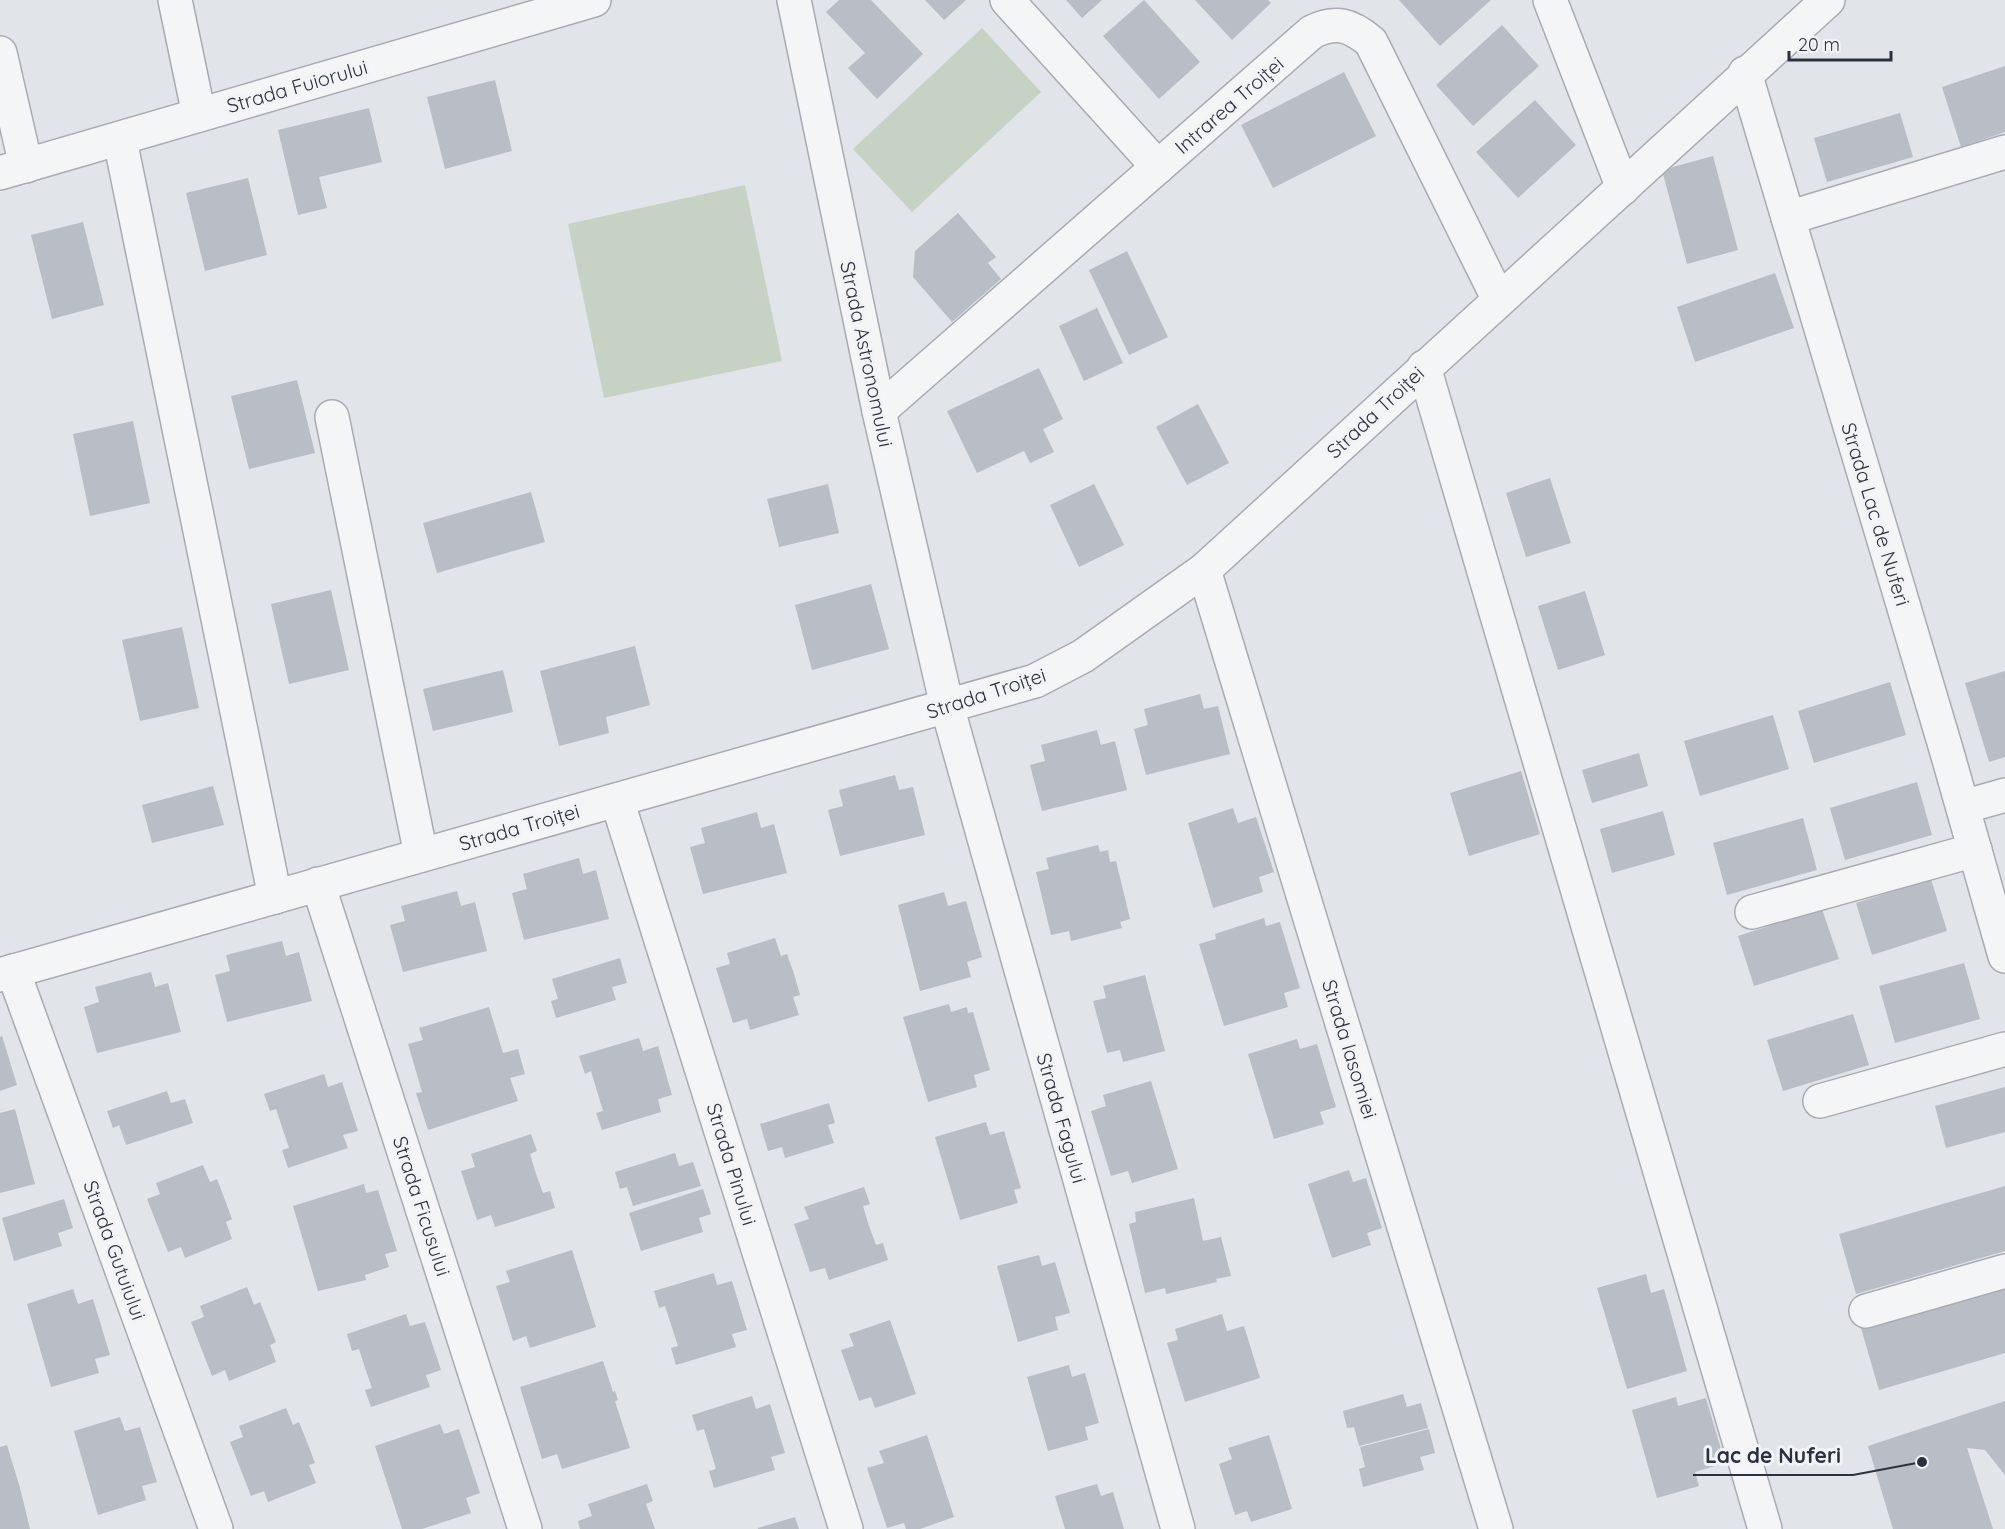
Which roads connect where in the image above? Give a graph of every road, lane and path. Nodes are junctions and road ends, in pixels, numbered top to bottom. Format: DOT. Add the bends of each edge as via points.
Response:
graph roads {
  1 [pos="175,0"];
  2 [pos="594,0"];
  3 [pos="794,0"];
  4 [pos="1007,0"];
  5 [pos="1550,0"];
  6 [pos="1828,0"];
  7 [pos="552,6"];
  8 [pos="0,53"];
  9 [pos="1744,73"];
  10 [pos="199,114"];
  11 [pos="120,140"];
  12 [pos="2005,152"];
  13 [pos="1158,167"];
  14 [pos="13,169"];
  15 [pos="1623,188"];
  16 [pos="1788,218"];
  17 [pos="1499,300"];
  18 [pos="1424,367"];
  19 [pos="879,411"];
  20 [pos="332,417"];
  21 [pos="1204,570"];
  22 [pos="947,706"];
  23 [pos="2005,795"];
  24 [pos="618,800"];
  25 [pos="1963,807"];
  26 [pos="1975,850"];
  27 [pos="421,855"];
  28 [pos="318,884"];
  29 [pos="275,897"];
  30 [pos="1752,912"];
  31 [pos="2005,956"];
  32 [pos="7,973"];
  33 [pos="2005,1049"];
  34 [pos="1820,1101"];
  35 [pos="2005,1271"];
  36 [pos="1866,1311"];
  37 [pos="216,1529"];
  38 [pos="525,1529"];
  39 [pos="846,1529"];
  40 [pos="1178,1529"];
  41 [pos="1496,1529"];
  42 [pos="1765,1529"];
  1 -- 10 [label="street"];
  2 -- 7 [label="street, Strada Fuiorului"];
  3 -- 19 [label="street, Strada Astronomului"];
  4 -- 13 [label="street"];
  5 -- 15 [label="street"];
  6 -- 9 [label="street, Strada Troiței"];
  7 -- 10 [label="street, Strada Fuiorului"];
  8 -- 14 [label="street"];
  9 -- 15 [label="street, Strada Troiței"];
  9 -- 16 [label="street, Strada Lac de Nuferi"];
  10 -- 11 [label="street, Strada Fuiorului"];
  11 -- 14 [label="street, Strada Fuiorului"];
  11 -- 29 [label="street"];
  12 -- 16 [label="street"];
  13 -- 17 [label="street, Intrarea Troiței" via="1312,32 1344,24 1371,42"];
  13 -- 19 [label="street, Intrarea Troiței"];
  15 -- 17 [label="street, Strada Troiței"];
  16 -- 25 [label="street, Strada Lac de Nuferi"];
  17 -- 18 [label="street, Strada Troiței"];
  18 -- 21 [label="street, Strada Troiței"];
  18 -- 42 [label="street"];
  19 -- 22 [label="street, Strada Astronomului"];
  20 -- 27 [label="street"];
  21 -- 22 [label="street, Strada Troiței" via="1074,661 1035,681"];
  21 -- 41 [label="street, Strada Iasomiei"];
  22 -- 24 [label="street, Strada Troiței"];
  22 -- 40 [label="street, Strada Fagului"];
  23 -- 25 [label="street"];
  24 -- 27 [label="street, Strada Troiței"];
  24 -- 39 [label="street, Strada Pinului"];
  25 -- 26 [label="street, Strada Lac de Nuferi"];
  26 -- 30 [label="street"];
  26 -- 31 [label="street, Strada Lac de Nuferi"];
  27 -- 28 [label="street, Strada Troiței"];
  28 -- 29 [label="street, Strada Troiței"];
  28 -- 38 [label="street, Strada Ficusului"];
  29 -- 32 [label="street, Strada Troiței"];
  32 -- 37 [label="street, Strada Gutuiului"];
  33 -- 34 [label="street"];
  35 -- 36 [label="street"];
}
